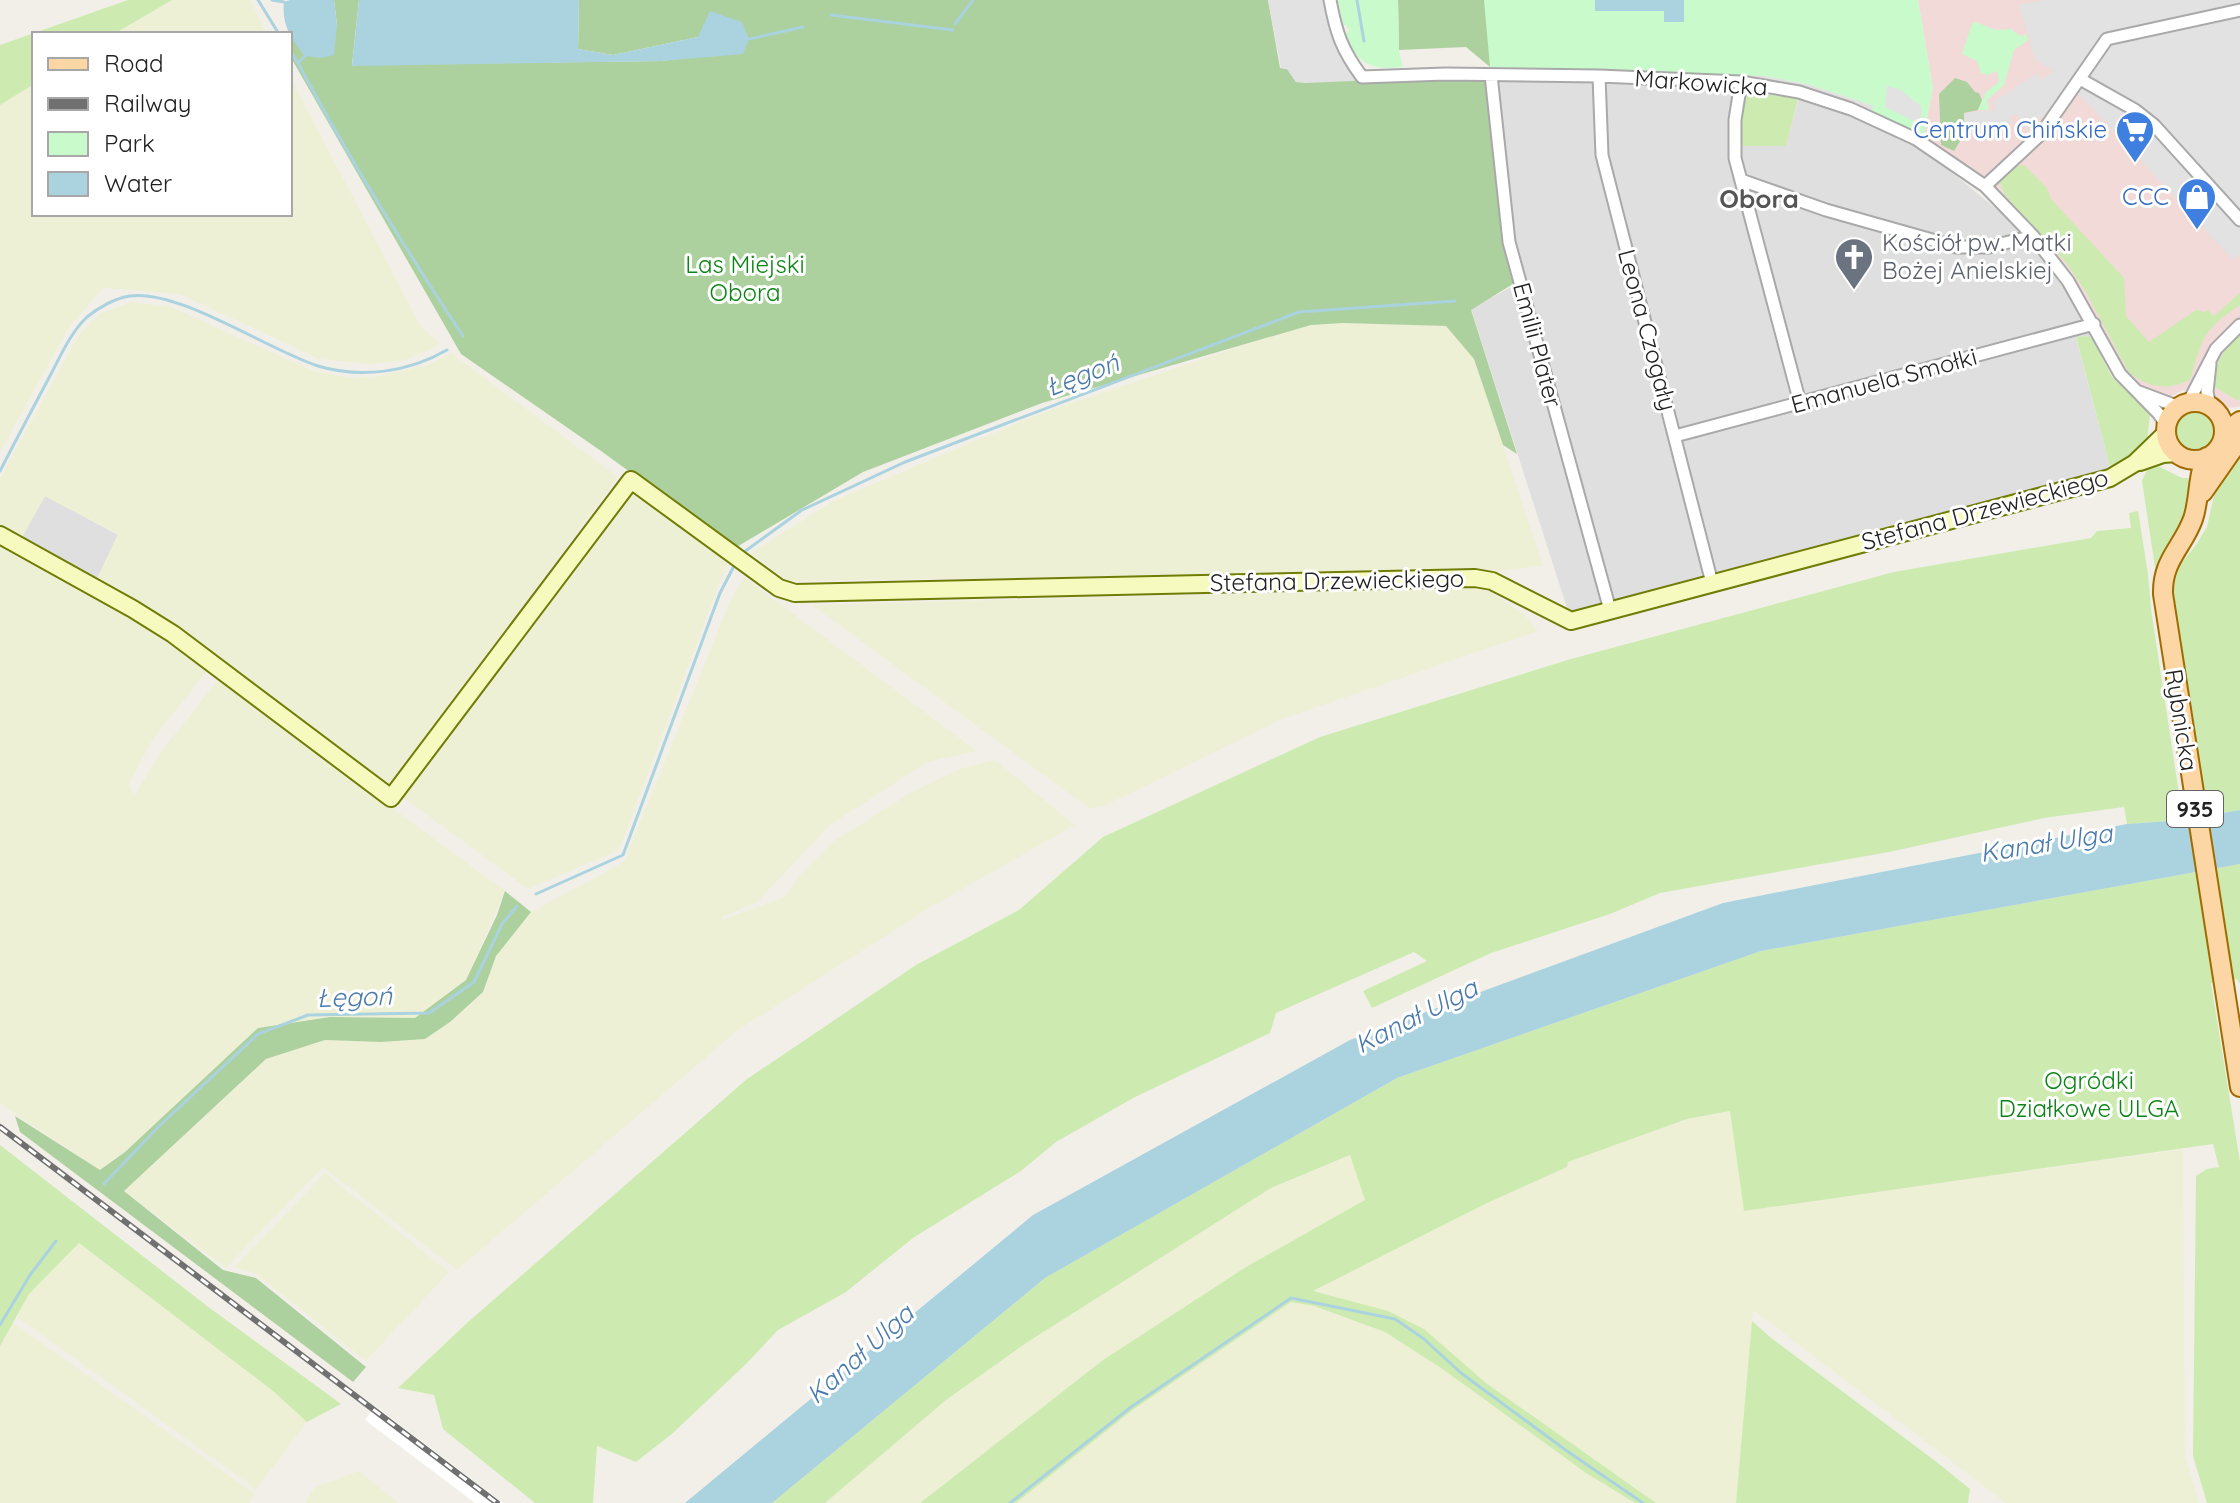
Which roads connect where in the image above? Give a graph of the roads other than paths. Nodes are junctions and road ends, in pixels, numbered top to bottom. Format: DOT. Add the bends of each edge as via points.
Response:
graph roads {
  1 [pos="1330,0"];
  2 [pos="2240,10"];
  3 [pos="1491,75"];
  4 [pos="1599,76"];
  5 [pos="2080,79"];
  6 [pos="1741,82"];
  7 [pos="1741,180"];
  8 [pos="1985,186"];
  9 [pos="2240,220"];
  10 [pos="2033,236"];
  11 [pos="2094,324"];
  12 [pos="2240,325"];
  13 [pos="2210,360"];
  14 [pos="2139,392"];
  15 [pos="1800,403"];
  16 [pos="2183,405"];
  17 [pos="2214,409"];
  18 [pos="2240,411"];
  19 [pos="2240,421"];
  20 [pos="2166,429"];
  21 [pos="1675,436"];
  22 [pos="2232,436"];
  23 [pos="2179,455"];
  24 [pos="2207,457"];
  25 [pos="2135,463"];
  26 [pos="2197,501"];
  27 [pos="0,535"];
  28 [pos="1712,583"];
  29 [pos="1610,610"];
  30 [pos="2240,1087"];
  1 -- 3 [label="street, Markowicka" via="1337,36 1362,77"];
  2 -- 5 [label="street" via="2110,37"];
  3 -- 4 [label="street, Markowicka"];
  3 -- 29 [label="street, Emilii Plater" via="1509,242"];
  4 -- 6 [label="street, Markowicka"];
  4 -- 21 [label="street, Leona Czogały" via="1602,155"];
  5 -- 8 [label="street" via="2041,134"];
  5 -- 9 [label="street" via="2154,125"];
  6 -- 7 [label="street" via="1735,158"];
  6 -- 8 [label="street, Markowicka" via="1799,92 1851,109 1916,139"];
  7 -- 10 [label="street" via="1957,247 1989,247"];
  7 -- 15 [label="street"];
  8 -- 10 [label="street, Markowicka"];
  10 -- 11 [label="street, Markowicka"];
  11 -- 14 [label="street, Markowicka" via="2116,368"];
  11 -- 15 [label="street, Emanuela Smołki"];
  12 -- 13 [label="street"];
  13 -- 16 [label="street"];
  13 -- 17 [label="street" via="2207,392"];
  14 -- 16 [label="street, Markowicka"];
  14 -- 20 [label="street, Markowicka"];
  15 -- 21 [label="street, Emanuela Smołki"];
  16 -- 17 [label="main road" via="2199,402"];
  16 -- 20 [label="main road" via="2171,415"];
  17 -- 18 [label="main road"];
  17 -- 22 [label="main road"];
  19 -- 22 [label="main road, Rybnicka / 935"];
  20 -- 23 [label="main road" via="2169,445"];
  20 -- 25 [label="street, Stefana Drzewieckiego"];
  21 -- 28 [label="street, Leona Czogały"];
  22 -- 24 [label="main road, Rybnicka / 935"];
  22 -- 26 [label="main road, 935"];
  23 -- 24 [label="main road" via="2192,460"];
  23 -- 25 [label="street, Stefana Drzewieckiego"];
  23 -- 26 [label="main road" via="2191,473"];
  24 -- 26 [label="main road, Rybnicka / 935"];
  25 -- 28 [label="street, Stefana Drzewieckiego" via="2110,478"];
  26 -- 30 [label="main road, Rybnicka / 935" via="2164,574 2163,594"];
  27 -- 29 [label="street, Stefana Drzewieckiego" via="173,634 391,798 631,480 779,588 795,593 1475,578 1492,581 1571,621"];
  28 -- 29 [label="street, Stefana Drzewieckiego"];
}
